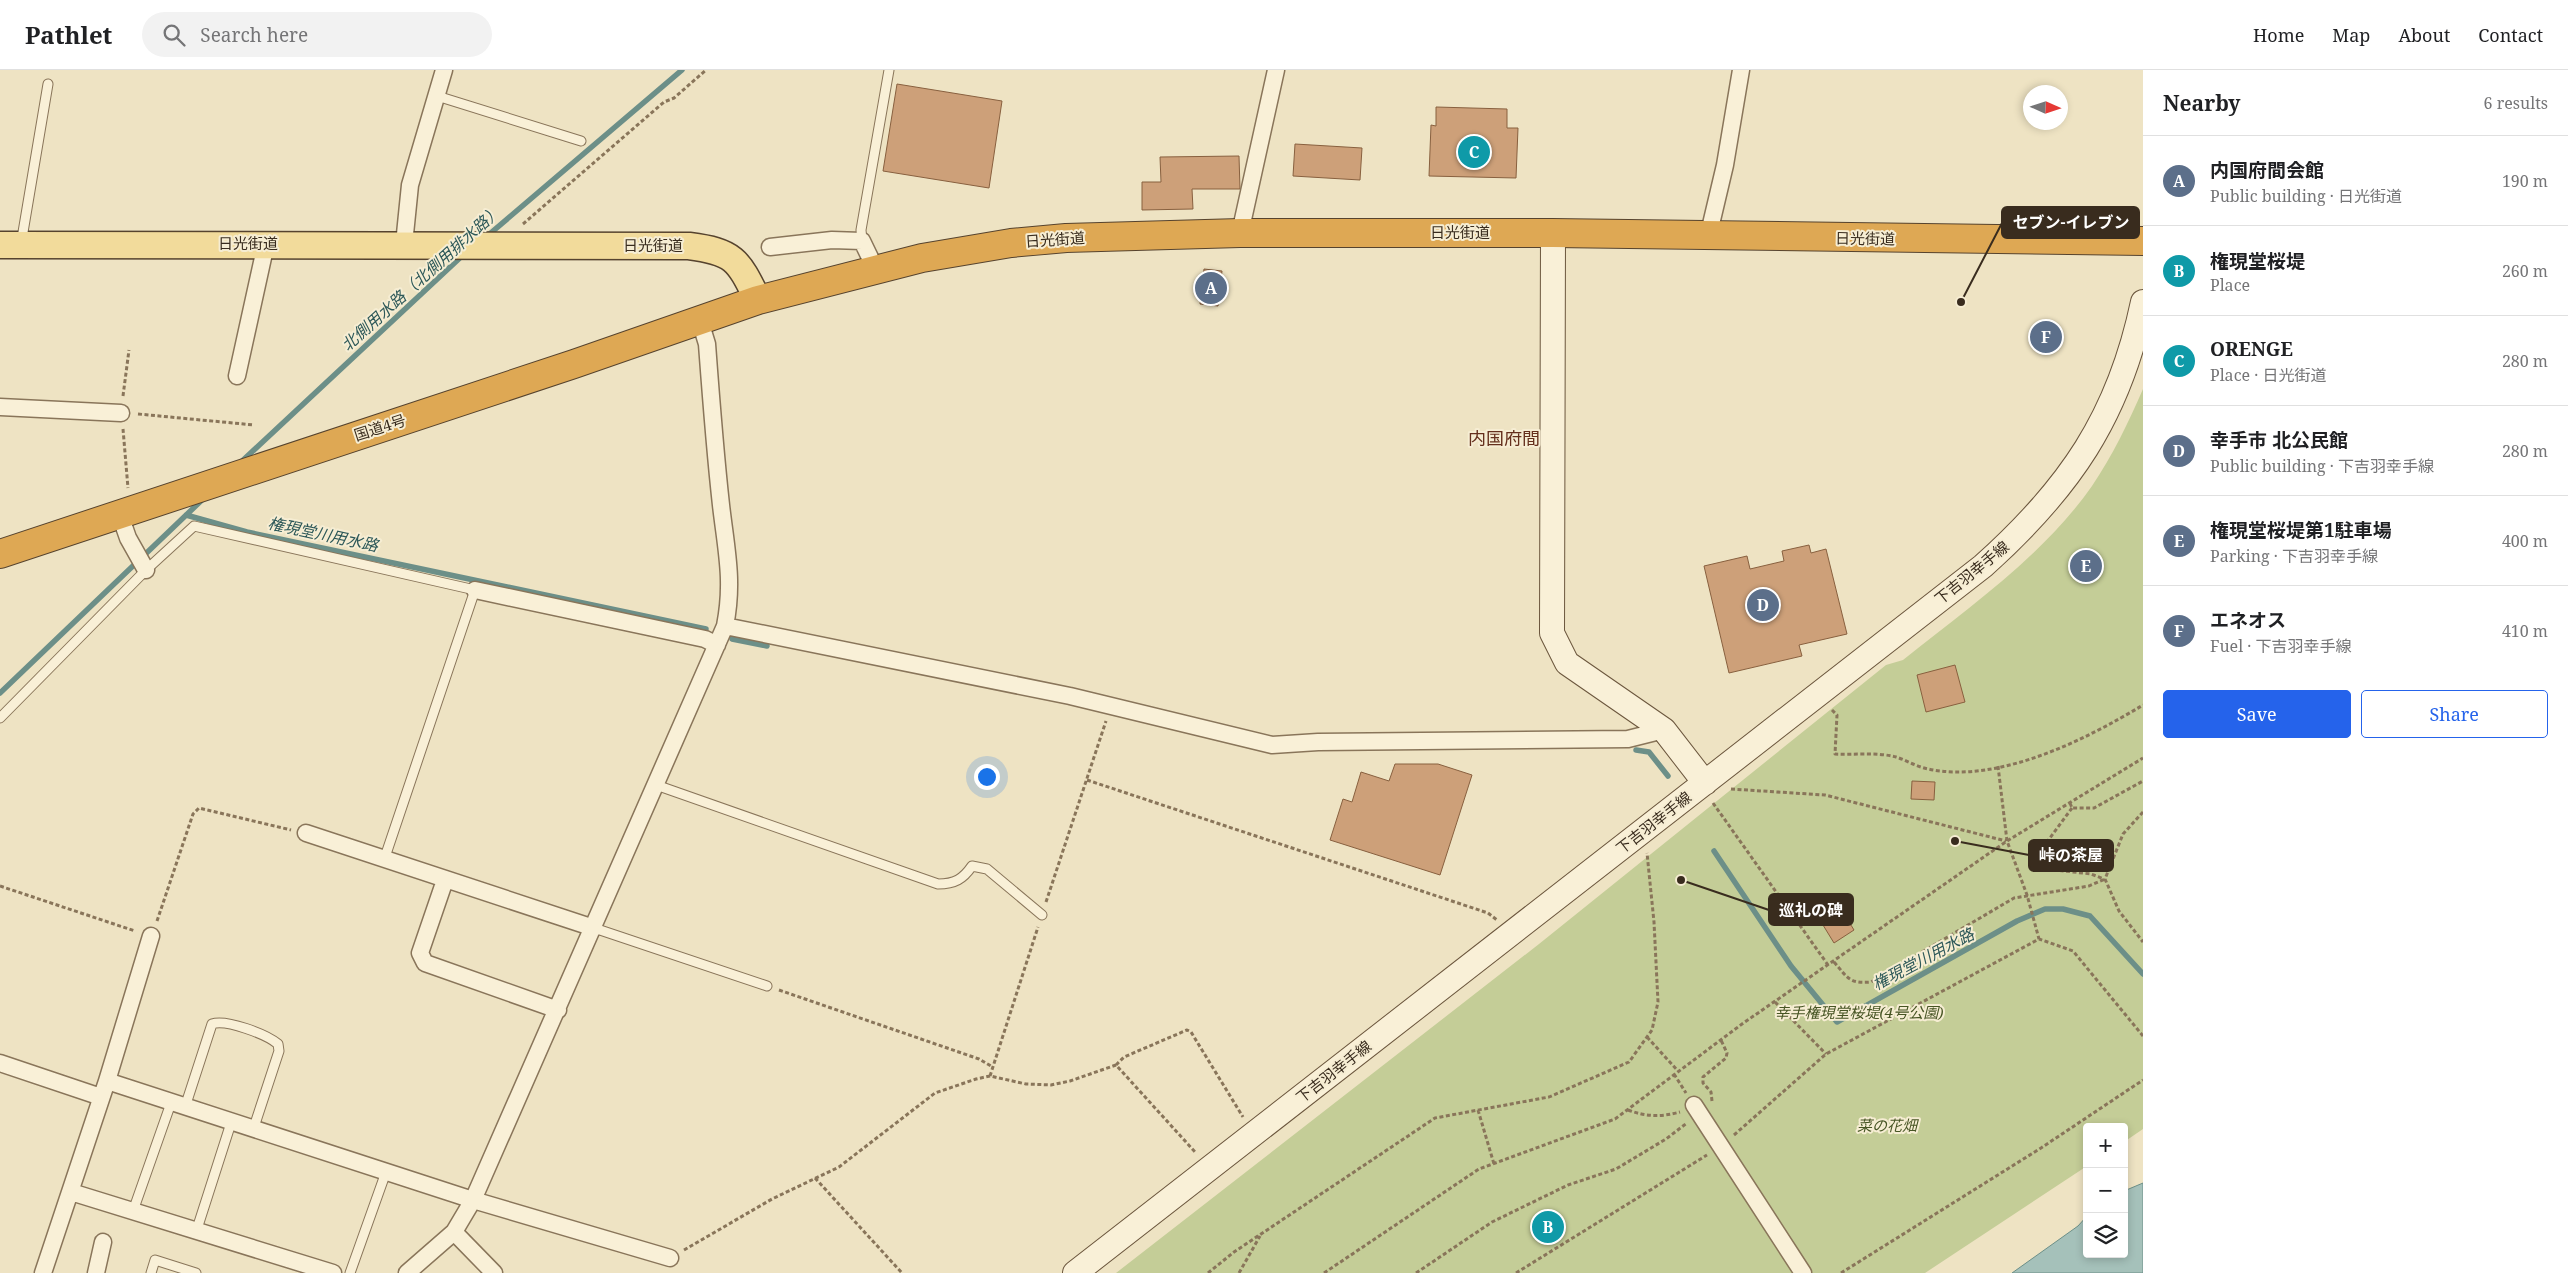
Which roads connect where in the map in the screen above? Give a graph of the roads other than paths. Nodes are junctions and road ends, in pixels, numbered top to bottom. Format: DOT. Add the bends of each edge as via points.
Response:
graph roads {
  1 [pos="444,70"];
  2 [pos="889,70"];
  3 [pos="1276,70"];
  4 [pos="1741,70"];
  5 [pos="48,84"];
  6 [pos="437,96"];
  7 [pos="581,141"];
  8 [pos="1240,233"];
  9 [pos="1553,233"];
  10 [pos="1708,237"];
  11 [pos="862,241"];
  12 [pos="2143,241"];
  13 [pos="10,244"];
  14 [pos="266,244"];
  15 [pos="404,244"];
  16 [pos="770,247"];
  17 [pos="875,268"];
  18 [pos="758,300"];
  19 [pos="2143,302"];
  20 [pos="700,321"];
  21 [pos="237,376"];
  22 [pos="0,407"];
  23 [pos="121,413"];
  24 [pos="120,514"];
  25 [pos="0,554"];
  26 [pos="146,570"];
  27 [pos="476,590"];
  28 [pos="725,626"];
  29 [pos="718,646"];
  30 [pos="0,718"];
  31 [pos="1664,730"];
  32 [pos="656,786"];
  33 [pos="1714,791"];
  34 [pos="306,833"];
  35 [pos="384,860"];
  36 [pos="445,880"];
  37 [pos="1042,915"];
  38 [pos="594,928"];
  39 [pos="151,936"];
  40 [pos="767,986"];
  41 [pos="558,1010"];
  42 [pos="0,1063"];
  43 [pos="107,1081"];
  44 [pos="101,1097"];
  45 [pos="178,1105"];
  46 [pos="1697,1109"];
  47 [pos="231,1123"];
  48 [pos="253,1130"];
  49 [pos="386,1172"];
  50 [pos="71,1192"];
  51 [pos="473,1200"];
  52 [pos="133,1211"];
  53 [pos="196,1232"];
  54 [pos="454,1232"];
  55 [pos="103,1242"];
  56 [pos="670,1258"];
  57 [pos="43,1273"];
  58 [pos="96,1273"];
  59 [pos="151,1273"];
  60 [pos="196,1273"];
  61 [pos="333,1273"];
  62 [pos="350,1273"];
  63 [pos="407,1273"];
  64 [pos="494,1273"];
  65 [pos="1075,1273"];
  66 [pos="1802,1273"];
  1 -- 6 [label="street"];
  2 -- 11 [label="lane" via="861,230"];
  3 -- 8 [label="street"];
  4 -- 10 [label="street" via="1725,165"];
  5 -- 13 [label="lane"];
  6 -- 7 [label="lane"];
  6 -- 15 [label="street" via="410,186"];
  8 -- 9 [label="highway, 日光街道"];
  8 -- 17 [label="highway, 日光街道" via="1011,243"];
  9 -- 10 [label="highway, 日光街道"];
  9 -- 31 [label="main road" via="1552,633 1567,663"];
  10 -- 12 [label="highway, 日光街道"];
  11 -- 16 [label="street" via="832,240"];
  11 -- 17 [label="street"];
  13 -- 14 [label="main road, 日光街道"];
  14 -- 15 [label="main road, 日光街道"];
  14 -- 21 [label="street"];
  15 -- 18 [label="main road, 日光街道" via="689,246 710,249 727,254 734,260"];
  17 -- 18 [label="highway, 日光街道"];
  18 -- 20 [label="highway, 国道4号"];
  19 -- 33 [label="main road, 下吉羽幸手線" via="2130,355 2095,436 2039,513 1983,566"];
  20 -- 24 [label="highway, 国道4号"];
  20 -- 28 [label="street" via="707,344 729,562 730,600"];
  22 -- 23 [label="street"];
  24 -- 25 [label="highway, 国道4号"];
  24 -- 26 [label="street" via="128,538"];
  26 -- 27 [label="lane" via="194,526"];
  26 -- 30 [label="lane"];
  27 -- 29 [label="street" via="705,639"];
  27 -- 35 [label="lane"];
  28 -- 29 [label="street"];
  28 -- 31 [label="street" via="1111,706 1272,745 1628,739"];
  29 -- 32 [label="street"];
  31 -- 33 [label="main road"];
  32 -- 37 [label="lane" via="938,884 952,884 964,877 972,866 987,868"];
  32 -- 38 [label="street"];
  33 -- 65 [label="main road, 下吉羽幸手線" via="1512,934"];
  34 -- 35 [label="street"];
  35 -- 36 [label="street"];
  36 -- 38 [label="street"];
  36 -- 41 [label="street" via="420,953 425,963"];
  38 -- 40 [label="lane"];
  38 -- 41 [label="street"];
  39 -- 43 [label="street"];
  41 -- 51 [label="street"];
  42 -- 44 [label="street"];
  43 -- 44 [label="street"];
  43 -- 45 [label="street"];
  44 -- 50 [label="street"];
  45 -- 47 [label="street"];
  45 -- 48 [label="lane" via="212,1024 225,1022 278,1044 279,1051"];
  45 -- 52 [label="lane"];
  46 -- 66 [label="street"];
  47 -- 48 [label="street"];
  47 -- 53 [label="lane"];
  48 -- 49 [label="street"];
  49 -- 51 [label="street"];
  49 -- 62 [label="lane"];
  50 -- 52 [label="street"];
  50 -- 57 [label="street"];
  51 -- 54 [label="street"];
  51 -- 56 [label="street"];
  52 -- 53 [label="street"];
  53 -- 61 [label="street"];
  54 -- 63 [label="street"];
  54 -- 64 [label="street"];
  55 -- 58 [label="street"];
  59 -- 60 [label="lane" via="155,1260"];
}
